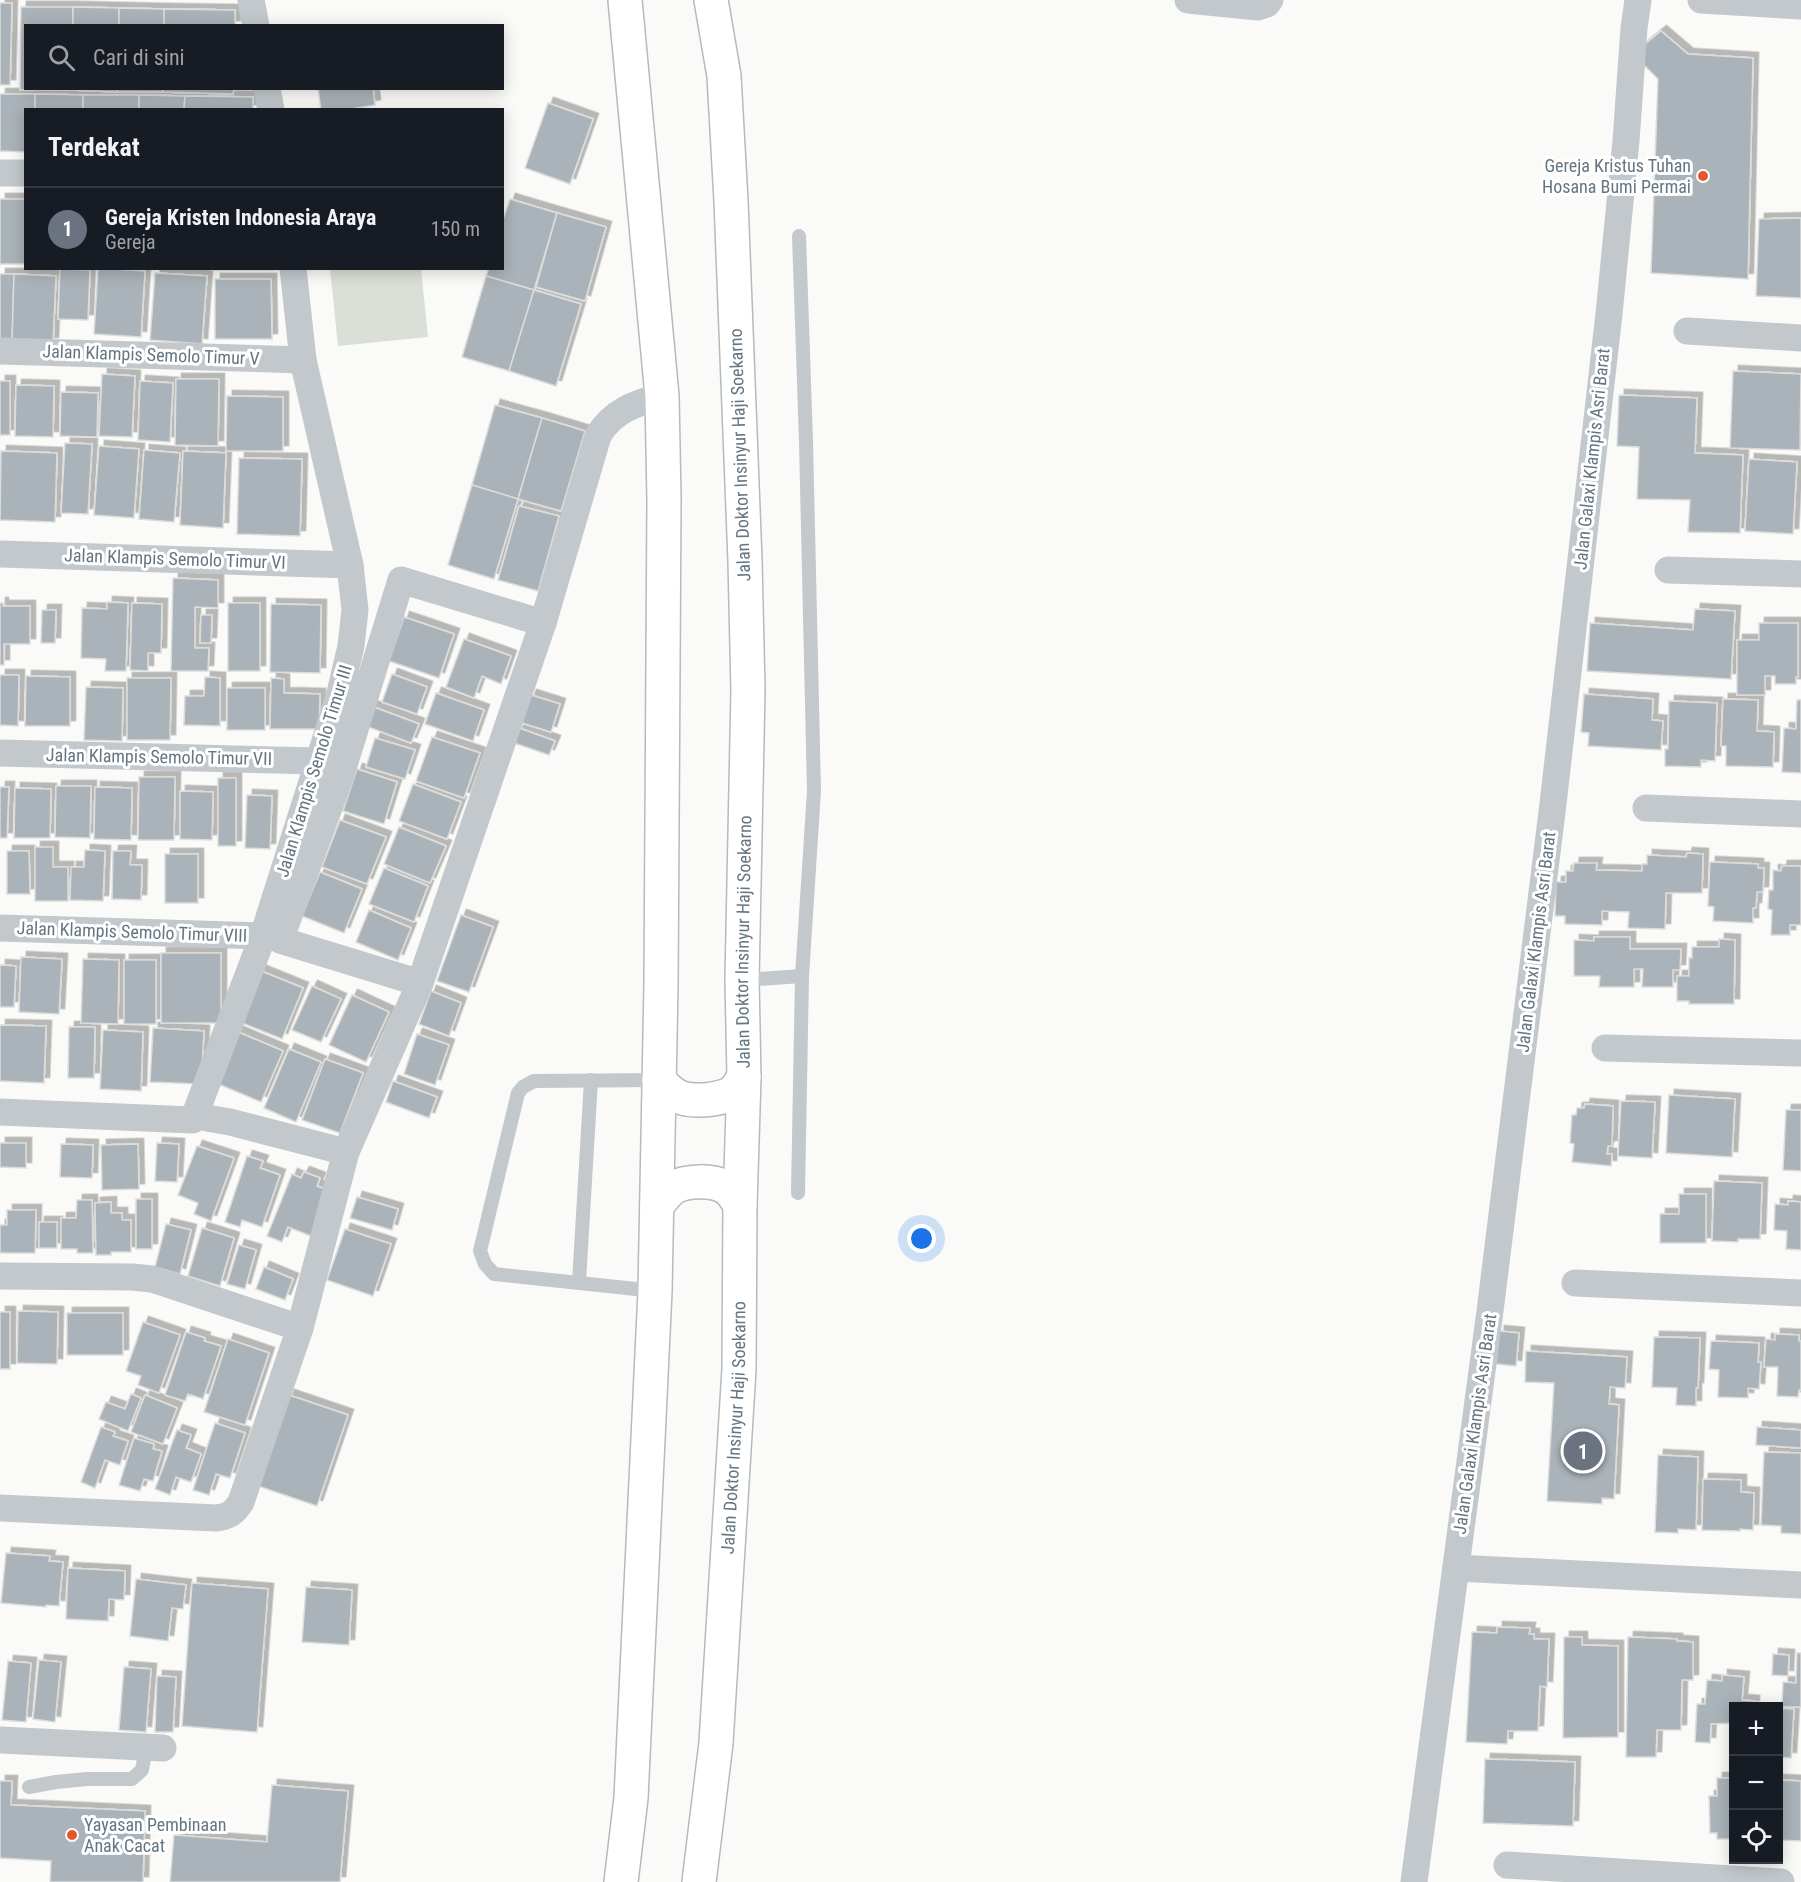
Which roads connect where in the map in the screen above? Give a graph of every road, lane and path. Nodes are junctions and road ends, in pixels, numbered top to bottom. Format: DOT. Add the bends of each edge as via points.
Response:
graph roads {
  1 [pos="251,0"];
  2 [pos="625,0"];
  3 [pos="711,0"];
  4 [pos="1188,0"];
  5 [pos="1270,0"];
  6 [pos="1638,0"];
  7 [pos="1701,0"];
  8 [pos="1238,2"];
  9 [pos="1801,6"];
  10 [pos="256,24"];
  11 [pos="267,90"];
  12 [pos="271,108"];
  13 [pos="0,173"];
  14 [pos="24,173"];
  15 [pos="799,236"];
  16 [pos="292,270"];
  17 [pos="1687,331"];
  18 [pos="1801,338"];
  19 [pos="0,351"];
  20 [pos="303,360"];
  21 [pos="662,396"];
  22 [pos="0,554"];
  23 [pos="350,565"];
  24 [pos="1668,570"];
  25 [pos="1801,574"];
  26 [pos="543,623"];
  27 [pos="0,753"];
  28 [pos="318,761"];
  29 [pos="1646,808"];
  30 [pos="1801,814"];
  31 [pos="0,928"];
  32 [pos="272,938"];
  33 [pos="802,976"];
  34 [pos="742,980"];
  35 [pos="420,983"];
  36 [pos="1605,1048"];
  37 [pos="1801,1053"];
  38 [pos="744,1077"];
  39 [pos="591,1080"];
  40 [pos="659,1080"];
  41 [pos="0,1112"];
  42 [pos="200,1119"];
  43 [pos="346,1152"];
  44 [pos="798,1192"];
  45 [pos="657,1205"];
  46 [pos="740,1205"];
  47 [pos="0,1275"];
  48 [pos="579,1282"];
  49 [pos="1575,1283"];
  50 [pos="655,1291"];
  51 [pos="1801,1293"];
  52 [pos="300,1328"];
  53 [pos="0,1508"];
  54 [pos="1456,1568"];
  55 [pos="1801,1585"];
  56 [pos="0,1740"];
  57 [pos="155,1748"];
  58 [pos="29,1787"];
  59 [pos="1507,1865"];
  60 [pos="621,1882"];
  61 [pos="699,1882"];
  62 [pos="1414,1882"];
  63 [pos="1781,1882"];
  1 -- 10 [label="street"];
  2 -- 21 [label="main road"];
  3 -- 34 [label="main road, Jalan Doktor Insinyur Haji Soekarno" via="724,76 745,561 748,690"];
  4 -- 8 [label="street"];
  5 -- 8 [label="street" via="1262,6"];
  6 -- 54 [label="street, Jalan Galaxi Klampis Asri Barat" via="1609,314 1553,804"];
  7 -- 9 [label="street"];
  11 -- 12 [label="street"];
  13 -- 14 [label="street"];
  15 -- 33 [label="lane" via="814,790"];
  16 -- 20 [label="street, Jalan Klampis Semolo Timur III"];
  17 -- 18 [label="street"];
  19 -- 20 [label="street, Jalan Klampis Semolo Timur V"];
  20 -- 23 [label="street, Jalan Klampis Semolo Timur III"];
  21 -- 26 [label="street" via="621,411 598,436"];
  21 -- 40 [label="main road"];
  22 -- 23 [label="street, Jalan Klampis Semolo Timur VI"];
  23 -- 28 [label="street, Jalan Klampis Semolo Timur III" via="354,610 351,646"];
  24 -- 25 [label="street"];
  26 -- 32 [label="street" via="401,580 341,775"];
  26 -- 35 [label="street"];
  27 -- 28 [label="street, Jalan Klampis Semolo Timur VII"];
  28 -- 32 [label="street, Jalan Klampis Semolo Timur III"];
  29 -- 30 [label="street"];
  31 -- 32 [label="street, Jalan Klampis Semolo Timur VIII"];
  32 -- 35 [label="street, Jalan Klampis Semolo Timur VIII"];
  32 -- 42 [label="street, Jalan Klampis Semolo Timur III"];
  33 -- 34 [label="lane"];
  33 -- 44 [label="lane"];
  34 -- 38 [label="main road, Jalan Doktor Insinyur Haji Soekarno"];
  35 -- 43 [label="street"];
  36 -- 37 [label="street"];
  38 -- 40 [label="main road" via="730,1094 696,1100 675,1095"];
  38 -- 46 [label="main road, Jalan Doktor Insinyur Haji Soekarno"];
  39 -- 40 [label="lane"];
  39 -- 48 [label="lane"];
  39 -- 48 [label="lane" via="534,1081 518,1093 480,1251 494,1274"];
  40 -- 45 [label="main road"];
  41 -- 42 [label="street"];
  42 -- 43 [label="street" via="230,1122"];
  43 -- 52 [label="street"];
  45 -- 46 [label="main road" via="674,1188 688,1183 724,1186"];
  45 -- 50 [label="main road"];
  46 -- 61 [label="main road, Jalan Doktor Insinyur Haji Soekarno" via="738,1381 716,1743"];
  47 -- 52 [label="street" via="152,1279"];
  48 -- 50 [label="lane"];
  49 -- 51 [label="street"];
  50 -- 60 [label="main road" via="631,1798"];
  52 -- 53 [label="street" via="241,1502 231,1514 216,1518"];
  54 -- 55 [label="street"];
  54 -- 62 [label="street, Jalan Galaxi Klampis Asri Barat"];
  56 -- 57 [label="street"];
  57 -- 58 [label="lane" via="132,1779 87,1779"];
  59 -- 63 [label="street"];
}
